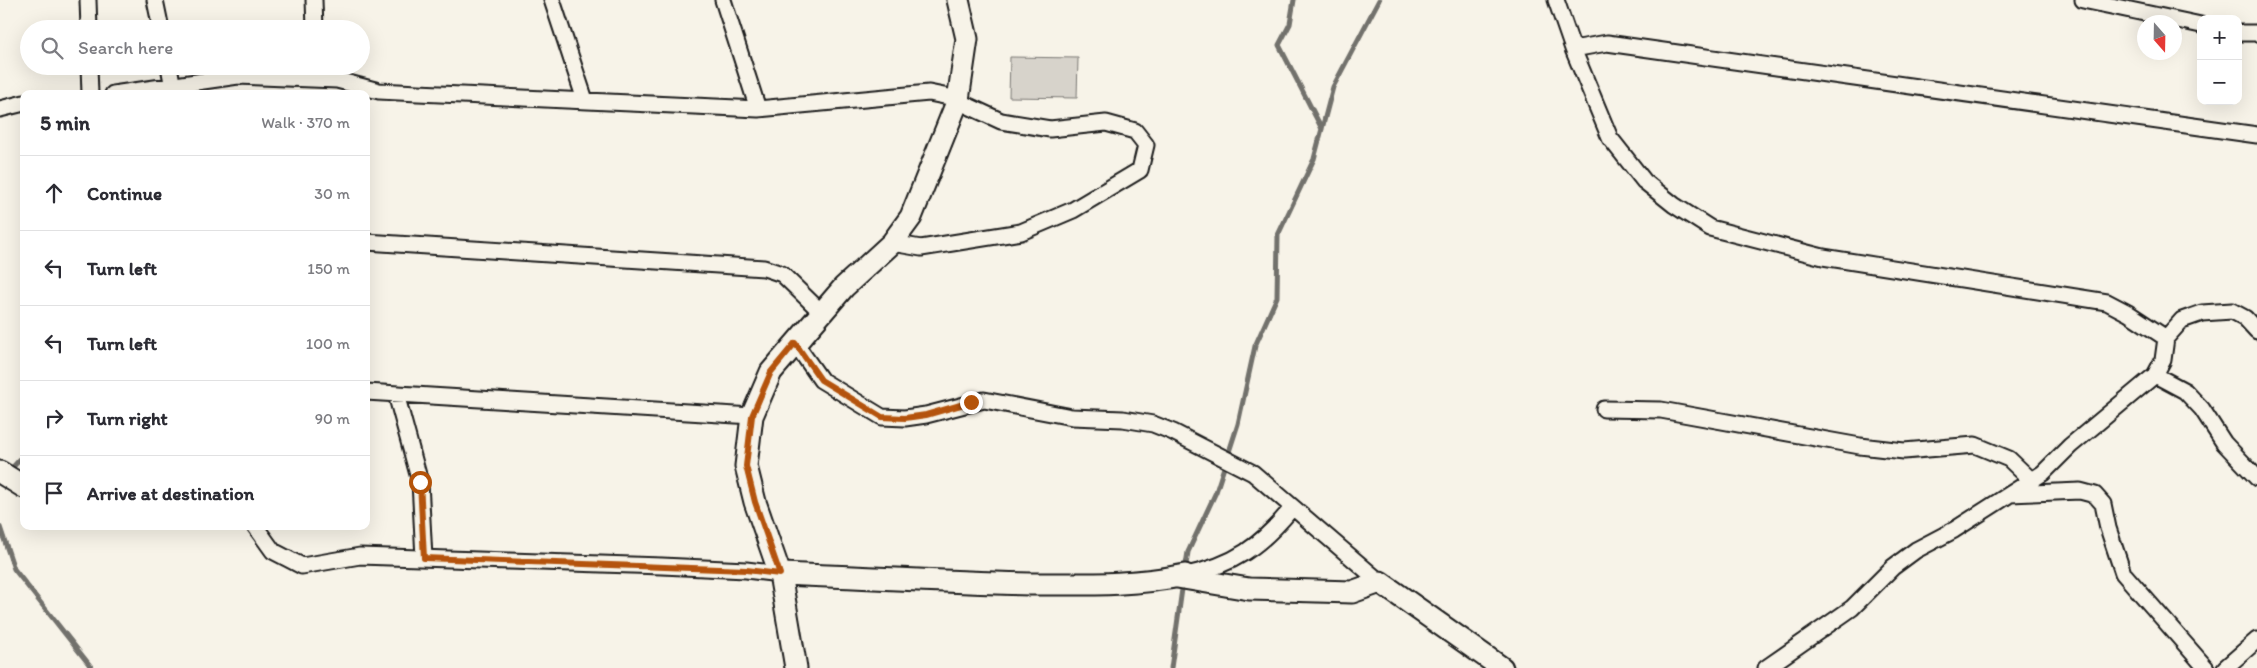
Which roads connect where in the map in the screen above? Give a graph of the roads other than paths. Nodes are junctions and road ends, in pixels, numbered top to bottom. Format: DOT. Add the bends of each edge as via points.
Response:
graph roads {
  1 [pos="88,0"];
  2 [pos="155,0"];
  3 [pos="314,0"];
  4 [pos="552,0"];
  5 [pos="723,0"];
  6 [pos="958,0"];
  7 [pos="1556,0"];
  8 [pos="2083,0"];
  9 [pos="88,20"];
  10 [pos="159,20"];
  11 [pos="315,20"];
  12 [pos="2197,25"];
  13 [pos="2242,33"];
  14 [pos="2257,33"];
  15 [pos="1573,49"];
  16 [pos="89,75"];
  17 [pos="170,75"];
  18 [pos="264,75"];
  19 [pos="321,75"];
  20 [pos="173,89"];
  21 [pos="90,90"];
  22 [pos="585,100"];
  23 [pos="958,100"];
  24 [pos="20,104"];
  25 [pos="0,109"];
  26 [pos="758,109"];
  27 [pos="2257,135"];
  28 [pos="370,242"];
  29 [pos="892,243"];
  30 [pos="821,312"];
  31 [pos="2257,330"];
  32 [pos="2166,338"];
  33 [pos="795,343"];
  34 [pos="2155,375"];
  35 [pos="370,392"];
  36 [pos="396,394"];
  37 [pos="1604,409"];
  38 [pos="752,416"];
  39 [pos="0,472"];
  40 [pos="2257,478"];
  41 [pos="2031,480"];
  42 [pos="20,484"];
  43 [pos="2010,494"];
  44 [pos="1292,508"];
  45 [pos="258,530"];
  46 [pos="424,558"];
  47 [pos="780,574"];
  48 [pos="1181,576"];
  49 [pos="1380,582"];
  50 [pos="2257,640"];
  51 [pos="796,668"];
  52 [pos="1502,668"];
  53 [pos="1766,668"];
  54 [pos="2206,668"];
  55 [pos="2226,668"];
  1 -- 9 [label="street"];
  2 -- 10 [label="street"];
  3 -- 11 [label="street"];
  4 -- 22 [label="street"];
  5 -- 26 [label="street"];
  6 -- 23 [label="street" via="967,40"];
  7 -- 15 [label="street"];
  8 -- 12 [label="street"];
  13 -- 14 [label="street"];
  15 -- 27 [label="street" via="1607,43"];
  15 -- 32 [label="street" via="1610,138 1627,162 1644,182 1710,228 1823,257 2107,302"];
  16 -- 21 [label="street"];
  17 -- 20 [label="street"];
  18 -- 20 [label="street" via="238,76"];
  19 -- 22 [label="street" via="380,91 513,96 550,101"];
  22 -- 26 [label="street"];
  23 -- 26 [label="street" via="928,93"];
  23 -- 29 [label="street" via="911,217"];
  23 -- 29 [label="street" via="1001,121 1050,129 1106,123 1135,131 1146,145 1140,170 1073,210 1022,232 921,248"];
  24 -- 25 [label="street"];
  28 -- 30 [label="street" via="764,268 782,274"];
  29 -- 30 [label="street" via="844,286"];
  30 -- 33 [label="street"];
  31 -- 32 [label="street" via="2232,311 2202,312 2182,320"];
  32 -- 34 [label="street" via="2163,360"];
  33 -- 38 [label="street" via="771,372"];
  33 -- 44 [label="street" via="821,380 882,417 926,415 984,400 1072,417 1153,424 1253,473"];
  34 -- 40 [label="street" via="2185,391 2202,409 2224,443"];
  34 -- 41 [label="street"];
  35 -- 36 [label="street"];
  36 -- 38 [label="street"];
  36 -- 46 [label="street" via="420,482"];
  37 -- 41 [label="street" via="1661,410 1904,451 1975,445 2009,459"];
  38 -- 47 [label="street" via="746,466"];
  39 -- 42 [label="street"];
  41 -- 43 [label="street"];
  43 -- 53 [label="street" via="1916,550 1893,567 1852,608"];
  43 -- 54 [label="street" via="2080,491 2095,495 2103,504 2123,573"];
  44 -- 48 [label="street" via="1274,530 1241,556 1214,569"];
  44 -- 49 [label="street"];
  45 -- 46 [label="street" via="273,551 302,566 360,556"];
  46 -- 47 [label="street" via="718,568"];
  47 -- 48 [label="street" via="1118,585 1150,583"];
  47 -- 51 [label="street"];
  48 -- 49 [label="street" via="1249,589 1352,592"];
  49 -- 52 [label="street"];
  50 -- 55 [label="street"];
}
